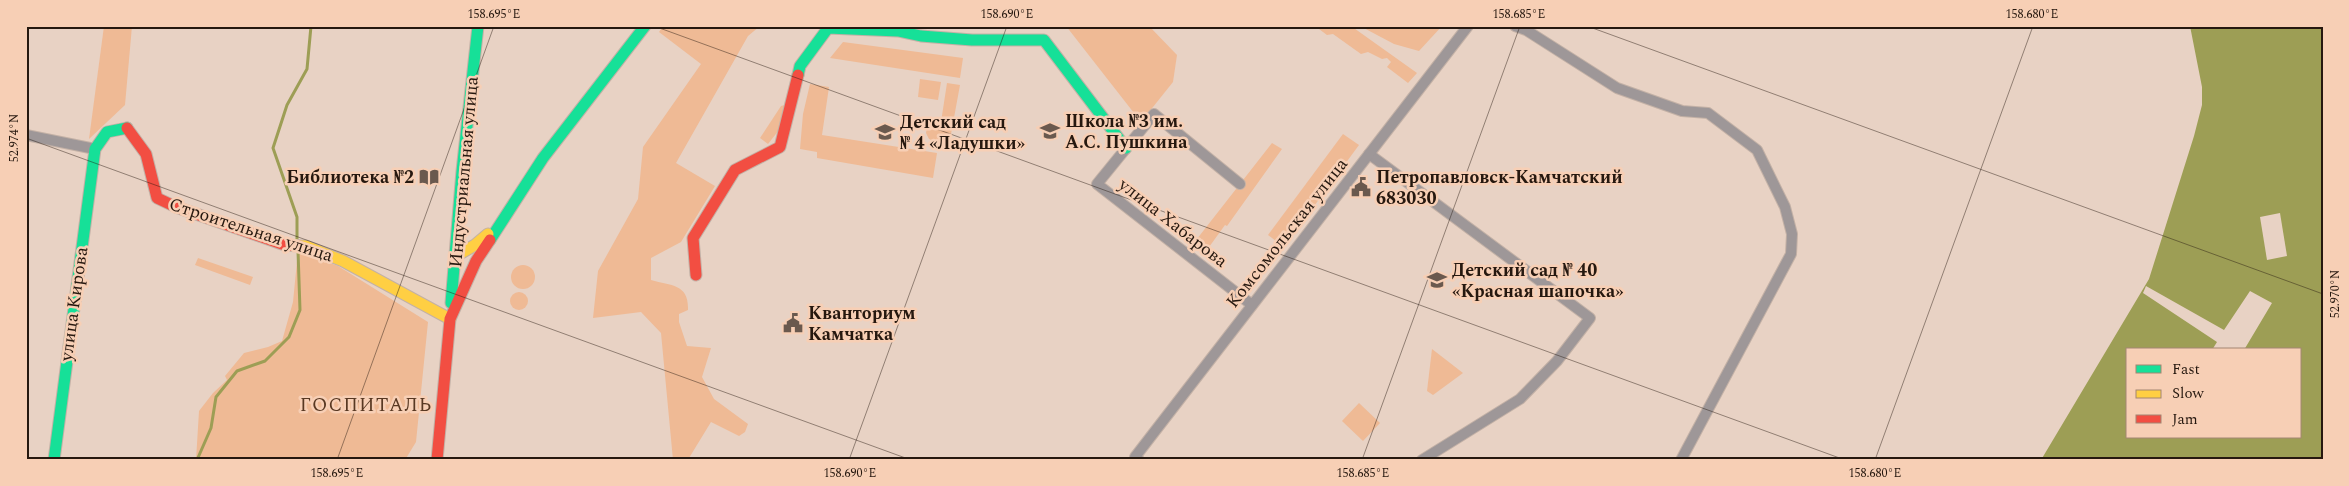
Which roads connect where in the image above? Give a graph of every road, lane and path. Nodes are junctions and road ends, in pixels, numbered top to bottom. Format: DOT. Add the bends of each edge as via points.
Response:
graph roads {
  1 [pos="478,26"];
  2 [pos="645,26"];
  3 [pos="1468,26"];
  4 [pos="1516,26"];
  5 [pos="901,28"];
  6 [pos="26,135"];
  7 [pos="1126,148"];
  8 [pos="95,149"];
  9 [pos="1369,154"];
  10 [pos="1240,184"];
  11 [pos="499,226"];
  12 [pos="458,227"];
  13 [pos="486,236"];
  14 [pos="456,261"];
  15 [pos="476,261"];
  16 [pos="696,275"];
  17 [pos="1252,305"];
  18 [pos="450,319"];
  19 [pos="54,460"];
  20 [pos="437,460"];
  21 [pos="1139,460"];
  22 [pos="1422,460"];
  23 [pos="1681,460"];
  1 -- 12 [label="street, Индустриальная улица"];
  2 -- 11 [label="street" via="543,158"];
  3 -- 9 [label="street, Комсомольская улица"];
  4 -- 23 [label="street" via="1617,88 1682,111 1708,114 1756,150 1785,207 1792,234 1791,254"];
  5 -- 7 [label="street" via="921,36 1044,40"];
  5 -- 16 [label="street" via="828,28 800,66 780,147 735,170 693,238"];
  6 -- 8 [label="street"];
  7 -- 10 [label="street" via="1154,114"];
  7 -- 17 [label="street, улица Хабарова" via="1097,184"];
  8 -- 18 [label="street, Строительная улица" via="107,132 129,128 146,154 158,198 285,245 306,246 343,261"];
  8 -- 19 [label="street, улица Кирова"];
  9 -- 17 [label="street, Комсомольская улица"];
  9 -- 22 [label="street" via="1590,318 1557,361 1520,399"];
  11 -- 13 [label="street"];
  11 -- 15 [label="street"];
  12 -- 13 [label="street" via="471,236"];
  12 -- 14 [label="street, Индустриальная улица"];
  13 -- 14 [label="street"];
  14 -- 15 [label="street" via="470,265"];
  14 -- 18 [label="street, Индустриальная улица"];
  15 -- 18 [label="street"];
  17 -- 21 [label="street, Комсомольская улица" via="1135,457"];
  18 -- 20 [label="street, Индустриальная улица"];
}
